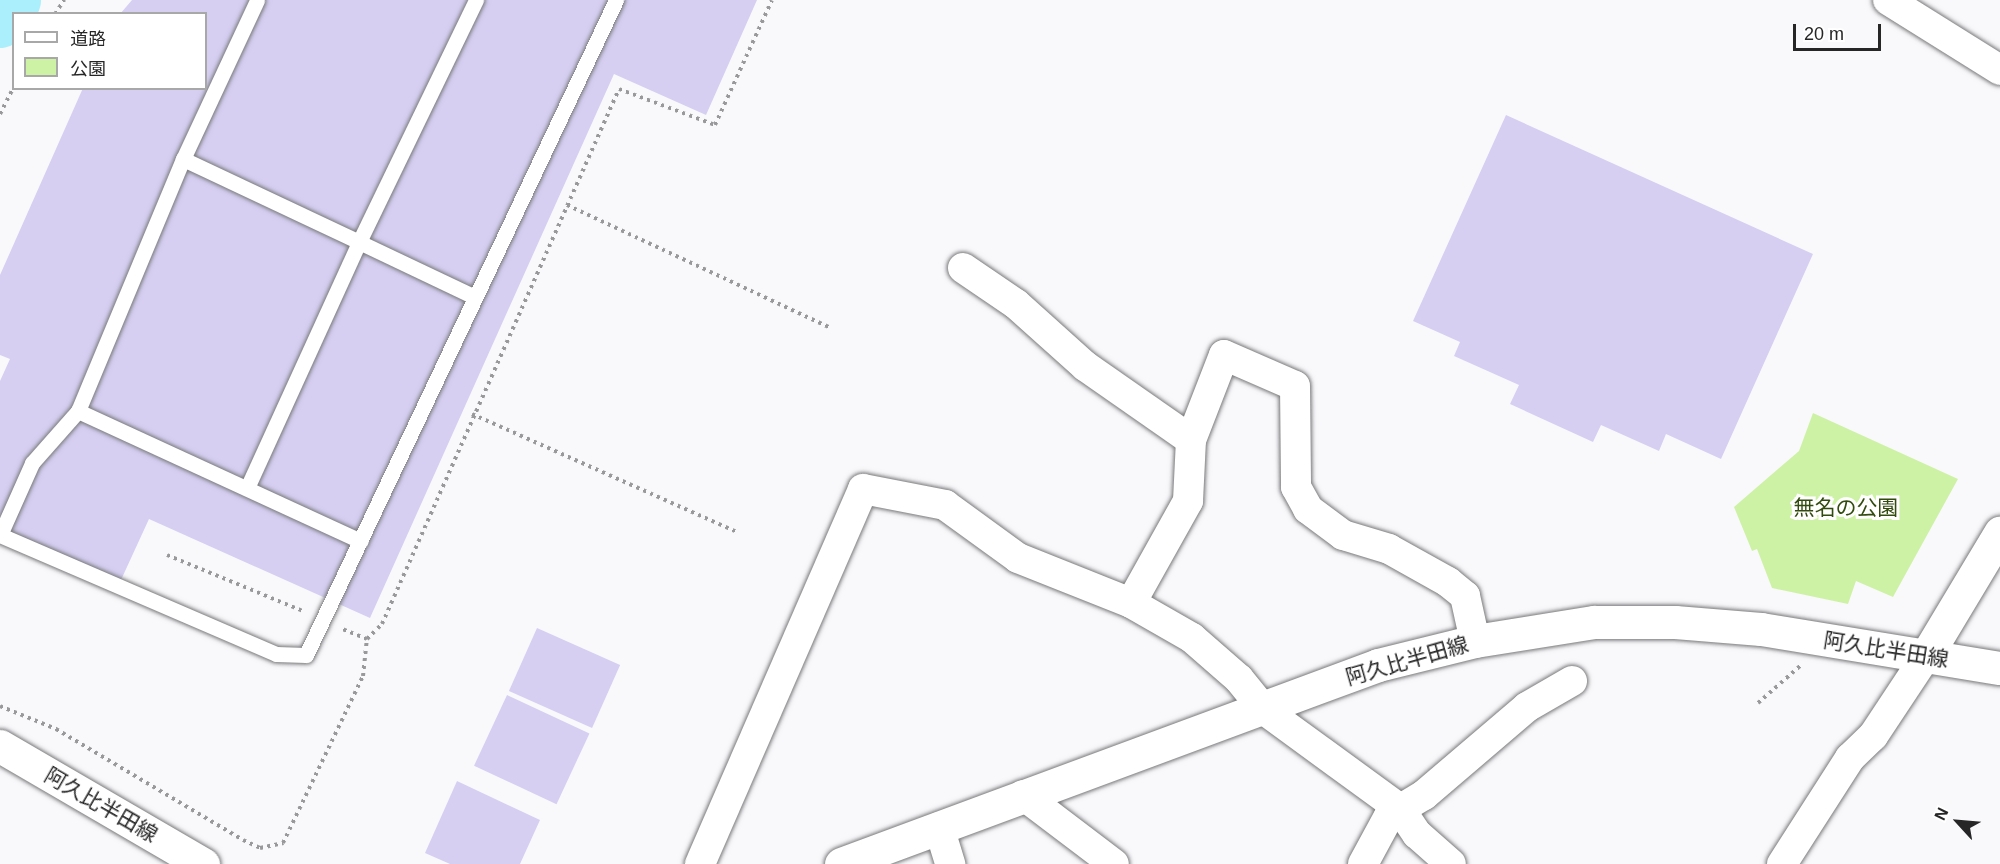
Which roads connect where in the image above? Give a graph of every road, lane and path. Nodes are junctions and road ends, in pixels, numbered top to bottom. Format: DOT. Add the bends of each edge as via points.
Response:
graph roads {
  1 [pos="258,0"];
  2 [pos="477,0"];
  3 [pos="616,0"];
  4 [pos="772,0"];
  5 [pos="1888,0"];
  6 [pos="2000,70"];
  7 [pos="12,90"];
  8 [pos="0,114"];
  9 [pos="183,159"];
  10 [pos="567,205"];
  11 [pos="359,242"];
  12 [pos="963,268"];
  13 [pos="475,297"];
  14 [pos="829,327"];
  15 [pos="78,411"];
  16 [pos="472,414"];
  17 [pos="1191,440"];
  18 [pos="247,488"];
  19 [pos="737,532"];
  20 [pos="2000,533"];
  21 [pos="0,535"];
  22 [pos="360,540"];
  23 [pos="167,555"];
  24 [pos="1131,603"];
  25 [pos="323,620"];
  26 [pos="367,639"];
  27 [pos="1475,641"];
  28 [pos="1926,656"];
  29 [pos="1801,663"];
  30 [pos="2000,669"];
  31 [pos="1572,681"];
  32 [pos="1758,703"];
  33 [pos="0,706"];
  34 [pos="1263,709"];
  35 [pos="0,746"];
  36 [pos="1023,795"];
  37 [pos="1400,809"];
  38 [pos="939,827"];
  39 [pos="203,864"];
  40 [pos="700,864"];
  41 [pos="841,864"];
  42 [pos="950,864"];
  43 [pos="1114,864"];
  44 [pos="1363,864"];
  45 [pos="1451,864"];
  46 [pos="1782,864"];
  1 -- 9 [label="lane"];
  2 -- 11 [label="lane"];
  3 -- 13 [label="lane"];
  4 -- 10 [label="path" via="715,125 619,89"];
  5 -- 6 [label="street"];
  7 -- 8 [label="path"];
  9 -- 11 [label="lane"];
  9 -- 15 [label="lane"];
  10 -- 14 [label="path"];
  10 -- 16 [label="path"];
  11 -- 13 [label="lane"];
  11 -- 18 [label="lane"];
  12 -- 17 [label="street" via="1016,304 1085,366"];
  13 -- 22 [label="lane"];
  15 -- 18 [label="lane"];
  15 -- 21 [label="lane" via="32,464"];
  16 -- 19 [label="path"];
  16 -- 26 [label="path" via="382,624"];
  17 -- 24 [label="street" via="1188,501"];
  17 -- 27 [label="street" via="1224,355 1295,386 1296,487 1301,500 1343,535 1389,549 1466,596"];
  18 -- 22 [label="lane"];
  20 -- 28 [label="main road"];
  21 -- 25 [label="lane" via="276,654 306,655"];
  22 -- 25 [label="lane"];
  23 -- 25 [label="path"];
  24 -- 34 [label="street" via="1192,638 1239,680"];
  24 -- 40 [label="street" via="1018,558 945,505 863,489"];
  25 -- 26 [label="path"];
  26 -- 33 [label="path" via="363,676 283,843 261,848 57,729"];
  27 -- 28 [label="main road, 阿久比半田線" via="1594,622 1674,622 1761,629"];
  27 -- 34 [label="main road, 阿久比半田線" via="1378,665"];
  28 -- 30 [label="main road, 阿久比半田線"];
  28 -- 46 [label="street" via="1874,736 1850,758"];
  29 -- 32 [label="path"];
  31 -- 37 [label="street" via="1527,707"];
  34 -- 36 [label="main road, 阿久比半田線"];
  34 -- 37 [label="street"];
  35 -- 39 [label="main road, 阿久比半田線"];
  36 -- 38 [label="main road, 阿久比半田線"];
  36 -- 43 [label="street"];
  37 -- 44 [label="street" via="1389,816"];
  37 -- 45 [label="street" via="1417,834"];
  38 -- 41 [label="main road, 阿久比半田線"];
  38 -- 42 [label="street"];
}
